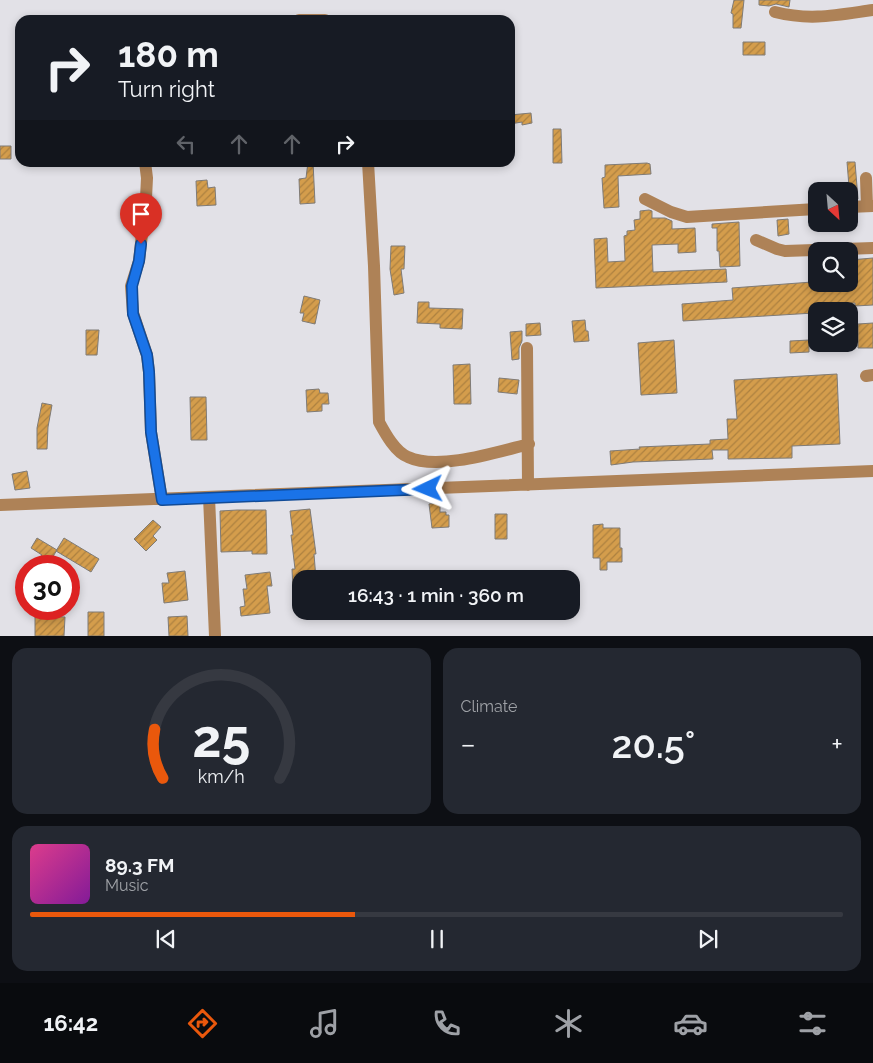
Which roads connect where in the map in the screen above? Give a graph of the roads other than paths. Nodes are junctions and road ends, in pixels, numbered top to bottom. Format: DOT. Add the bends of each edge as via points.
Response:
graph roads {
  1 [pos="873,10"];
  2 [pos="774,12"];
  3 [pos="146,167"];
  4 [pos="368,167"];
  5 [pos="866,178"];
  6 [pos="645,199"];
  7 [pos="870,206"];
  8 [pos="808,209"];
  9 [pos="756,240"];
  10 [pos="873,248"];
  11 [pos="527,348"];
  12 [pos="529,444"];
  13 [pos="873,472"];
  14 [pos="528,485"];
  15 [pos="209,497"];
  16 [pos="162,500"];
  17 [pos="0,505"];
  18 [pos="216,636"];
  1 -- 2 [label="street" via="815,18"];
  3 -- 16 [label="street" via="146,198 139,261 132,286 133,314 147,355 151,432"];
  4 -- 12 [label="street" via="379,422 387,438 406,457 423,461 459,461"];
  5 -- 7 [label="street"];
  6 -- 8 [label="street" via="687,217"];
  9 -- 10 [label="street" via="786,251"];
  11 -- 12 [label="street"];
  12 -- 14 [label="street"];
  13 -- 14 [label="street"];
  14 -- 15 [label="street"];
  15 -- 16 [label="street"];
  15 -- 18 [label="street"];
  16 -- 17 [label="street"];
}
